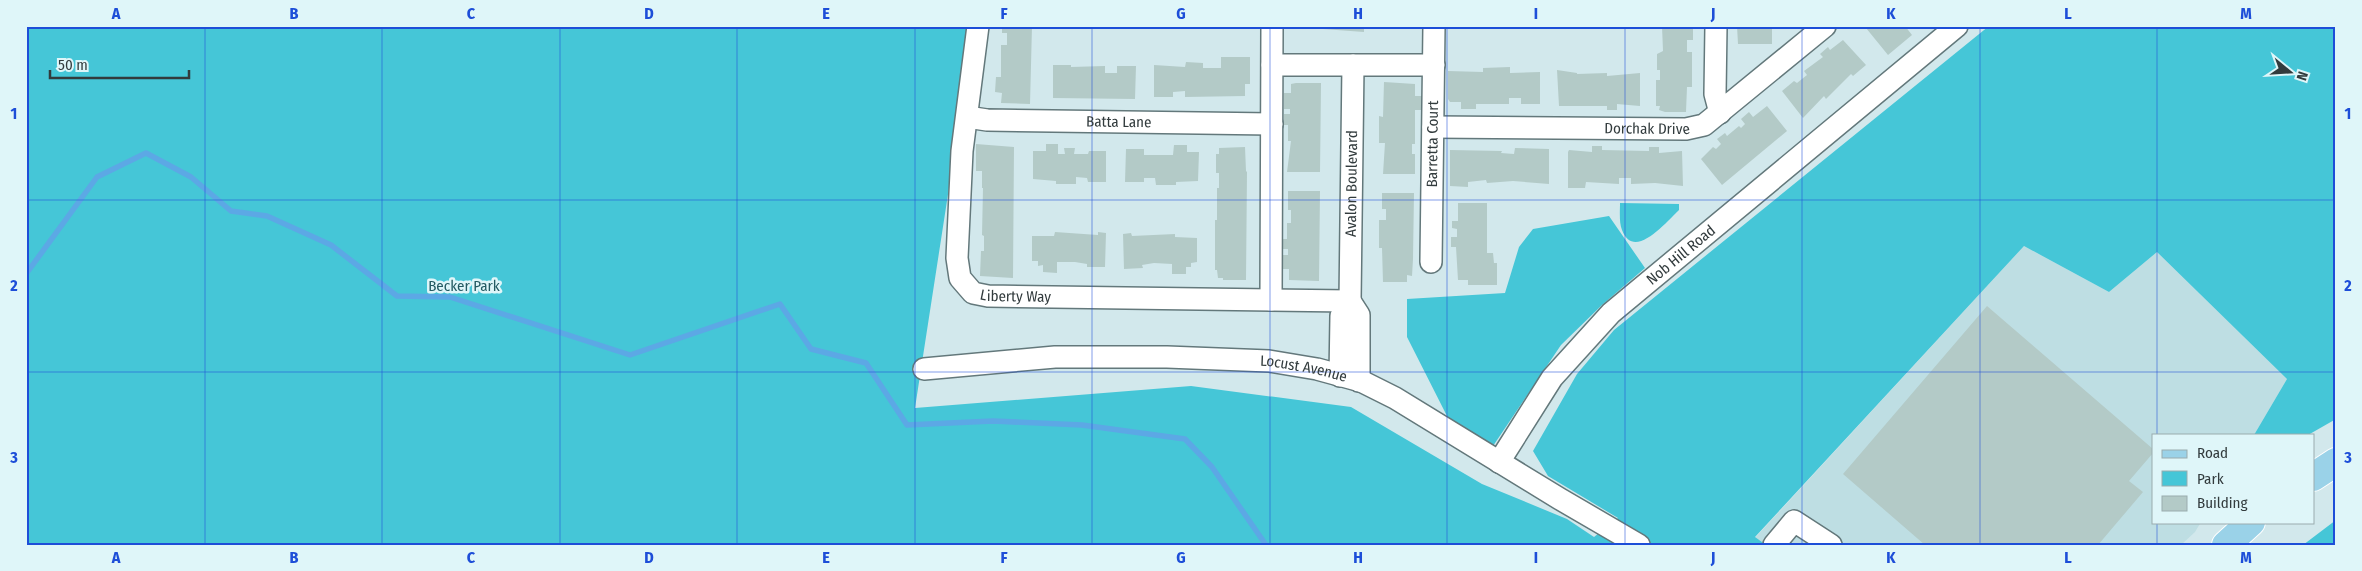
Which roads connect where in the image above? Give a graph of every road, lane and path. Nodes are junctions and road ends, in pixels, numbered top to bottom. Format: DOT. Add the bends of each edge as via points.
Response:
graph roads {
  1 [pos="978,26"];
  2 [pos="1272,26"];
  3 [pos="1434,26"];
  4 [pos="1716,26"];
  5 [pos="1825,26"];
  6 [pos="1946,29"];
  7 [pos="1272,65"];
  8 [pos="1353,65"];
  9 [pos="1434,65"];
  10 [pos="1720,114"];
  11 [pos="967,117"];
  12 [pos="1272,124"];
  13 [pos="1433,127"];
  14 [pos="1431,262"];
  15 [pos="1271,300"];
  16 [pos="1350,301"];
  17 [pos="924,369"];
  18 [pos="1349,378"];
  19 [pos="1499,462"];
  20 [pos="2336,462"];
  21 [pos="2314,475"];
  22 [pos="2250,524"];
  23 [pos="1639,545"];
  24 [pos="1774,545"];
  25 [pos="1831,545"];
  26 [pos="2226,545"];
  1 -- 11 [label="street, Liberty Way"];
  2 -- 7 [label="street"];
  3 -- 9 [label="street, Barretta Court"];
  4 -- 10 [label="street" via="1715,94"];
  5 -- 10 [label="street, Dorchak Drive"];
  6 -- 19 [label="street, Nob Hill Road" via="1895,78 1610,313 1552,378"];
  7 -- 8 [label="street"];
  7 -- 12 [label="street"];
  8 -- 9 [label="street"];
  8 -- 16 [label="street, Avalon Boulevard"];
  9 -- 13 [label="street, Barretta Court"];
  10 -- 13 [label="street, Dorchak Drive" via="1704,125 1686,129"];
  11 -- 12 [label="street, Batta Lane" via="987,120"];
  11 -- 15 [label="street, Liberty Way" via="962,151 957,258 960,278 973,293 988,296"];
  12 -- 15 [label="street"];
  13 -- 14 [label="street, Barretta Court"];
  15 -- 16 [label="street, Liberty Way"];
  16 -- 18 [label="street, Avalon Boulevard" via="1360,315"];
  17 -- 18 [label="street, Locust Avenue" via="1054,358 1167,357 1269,361"];
  18 -- 19 [label="street, Locust Avenue" via="1395,398"];
  19 -- 23 [label="street, Locust Avenue"];
  20 -- 21 [label="main road"];
  22 -- 26 [label="main road"];
  24 -- 25 [label="street" via="1794,521"];
}
